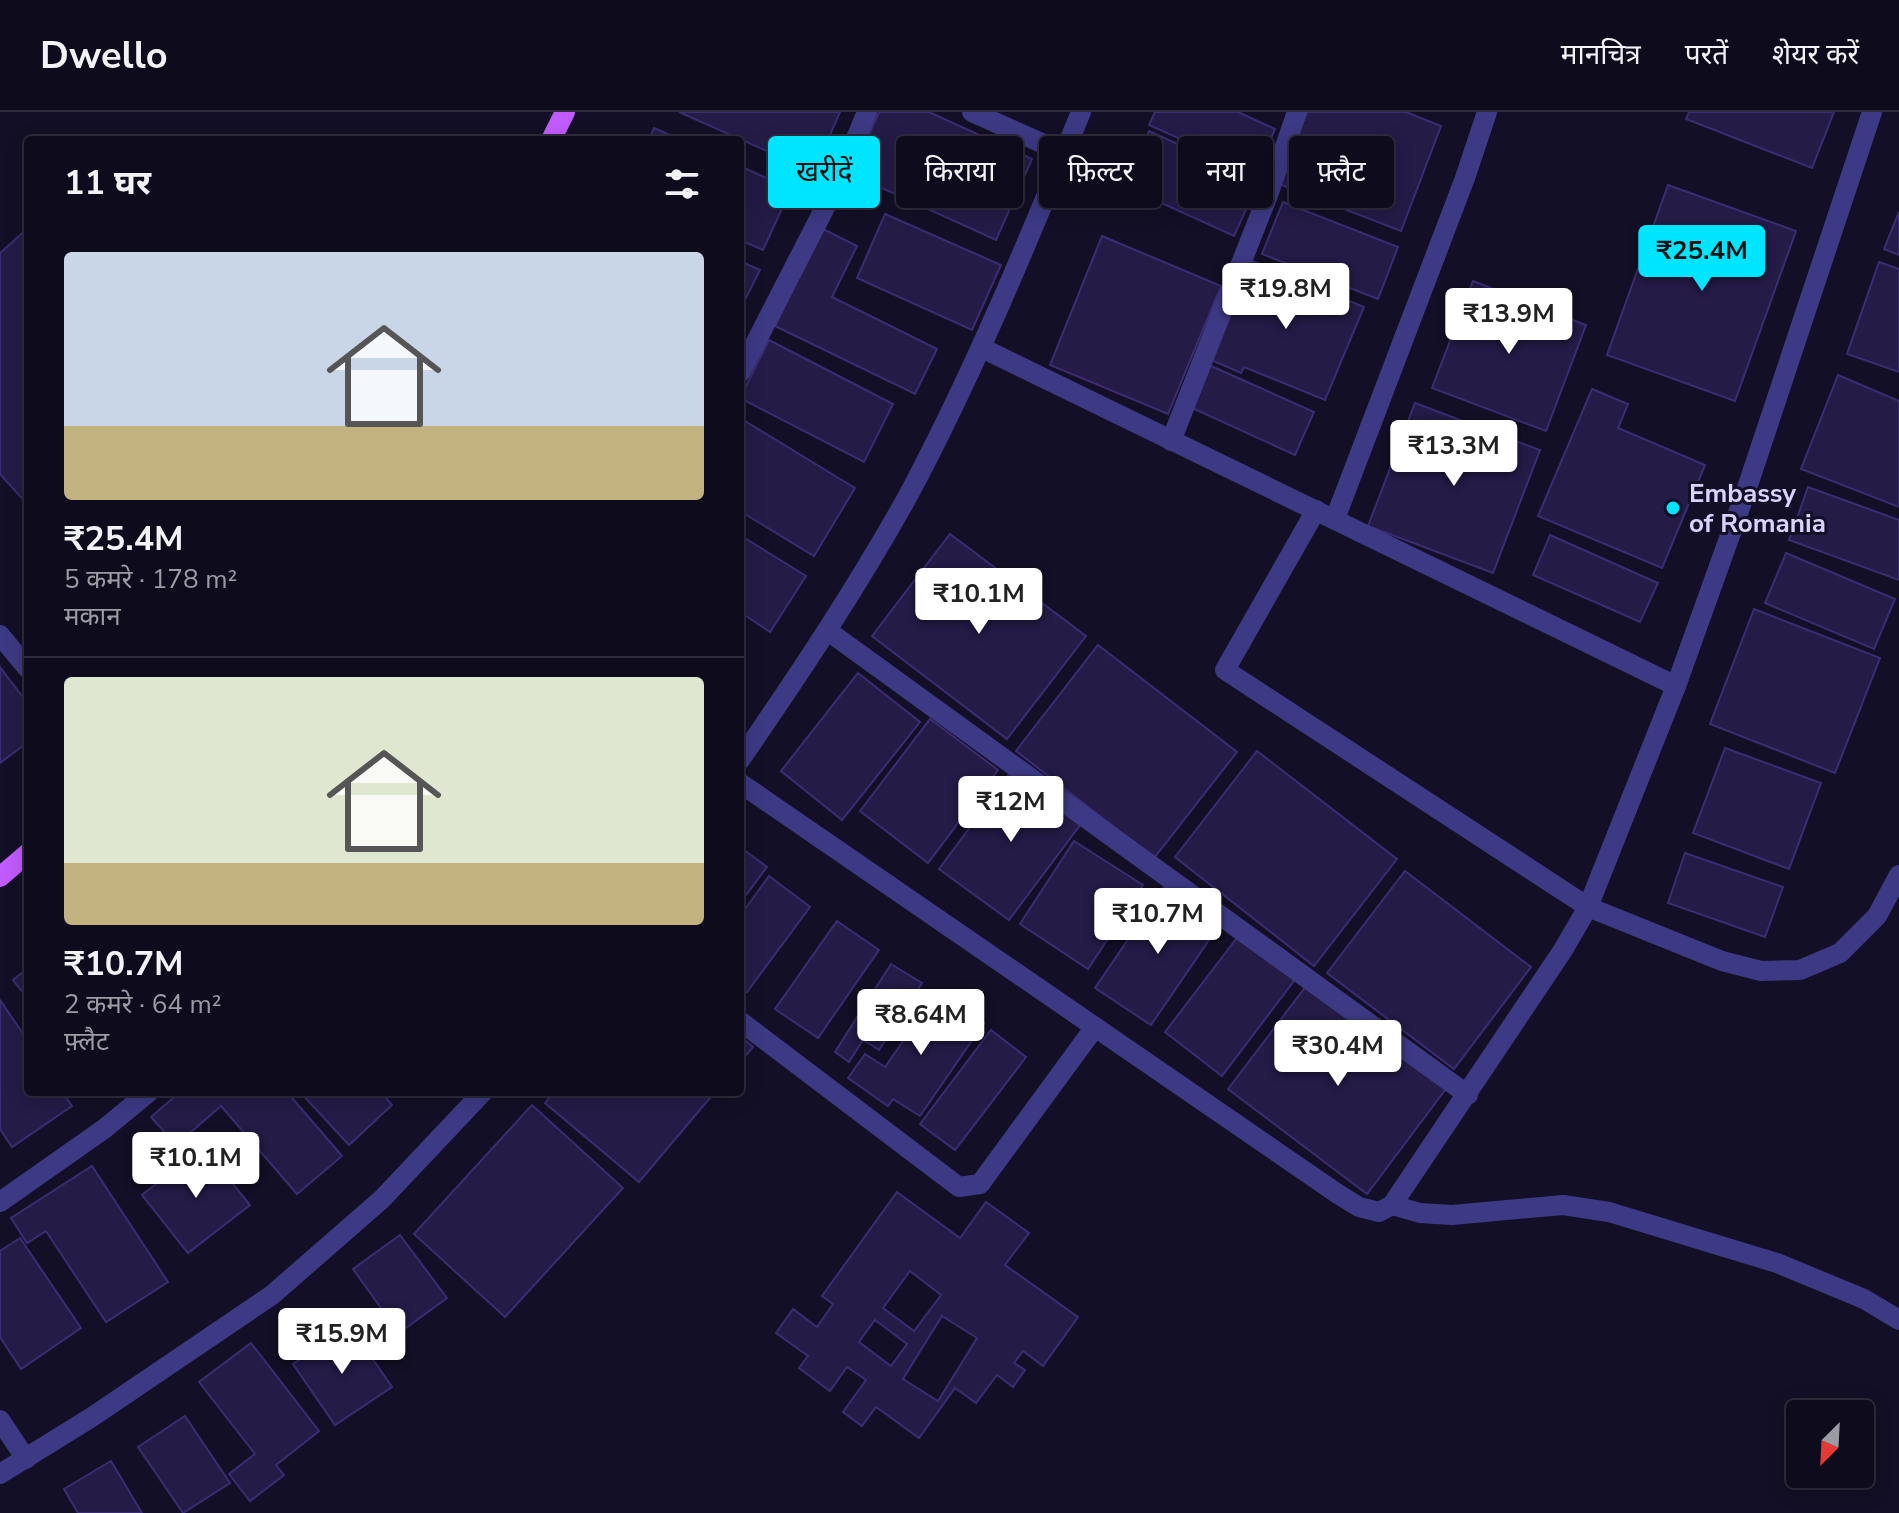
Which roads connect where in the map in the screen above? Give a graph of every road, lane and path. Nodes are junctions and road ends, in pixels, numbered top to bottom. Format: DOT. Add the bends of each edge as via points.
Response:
graph roads {
  1 [pos="565,112"];
  2 [pos="867,112"];
  3 [pos="972,112"];
  4 [pos="1081,112"];
  5 [pos="1297,112"];
  6 [pos="1487,112"];
  7 [pos="1872,112"];
  8 [pos="553,136"];
  9 [pos="1071,136"];
  10 [pos="1039,142"];
  11 [pos="1041,208"];
  12 [pos="982,348"];
  13 [pos="744,365"];
  14 [pos="1171,441"];
  15 [pos="1316,510"];
  16 [pos="1335,519"];
  17 [pos="828,631"];
  18 [pos="0,635"];
  19 [pos="24,664"];
  20 [pos="1676,686"];
  21 [pos="744,754"];
  22 [pos="744,786"];
  23 [pos="24,856"];
  24 [pos="1899,875"];
  25 [pos="0,877"];
  26 [pos="1588,907"];
  27 [pos="744,1024"];
  28 [pos="1095,1027"];
  29 [pos="1468,1095"];
  30 [pos="144,1096"];
  31 [pos="479,1096"];
  32 [pos="0,1202"];
  33 [pos="1392,1205"];
  34 [pos="1899,1320"];
  35 [pos="0,1420"];
  36 [pos="26,1459"];
  37 [pos="0,1474"];
  1 -- 8 [label="main road"];
  2 -- 13 [label="street" via="824,210"];
  3 -- 10 [label="street"];
  4 -- 9 [label="street"];
  5 -- 14 [label="street"];
  6 -- 16 [label="street"];
  7 -- 20 [label="street"];
  11 -- 12 [label="street"];
  12 -- 14 [label="street"];
  12 -- 17 [label="street" via="908,494"];
  14 -- 15 [label="street"];
  15 -- 16 [label="street"];
  15 -- 26 [label="street" via="1225,670"];
  16 -- 20 [label="street"];
  17 -- 21 [label="street"];
  17 -- 29 [label="street"];
  18 -- 19 [label="street"];
  20 -- 26 [label="street"];
  22 -- 28 [label="street"];
  23 -- 25 [label="main road"];
  24 -- 26 [label="street" via="1877,916 1840,953 1800,970 1761,971 1722,961"];
  26 -- 29 [label="street"];
  27 -- 28 [label="street" via="959,1187 980,1184"];
  28 -- 33 [label="street" via="1359,1207 1379,1212"];
  29 -- 33 [label="street"];
  30 -- 32 [label="street"];
  31 -- 36 [label="street" via="382,1199 272,1295"];
  33 -- 34 [label="street" via="1452,1215 1563,1205 1609,1212 1777,1263"];
  35 -- 36 [label="street"];
  36 -- 37 [label="street"];
}
